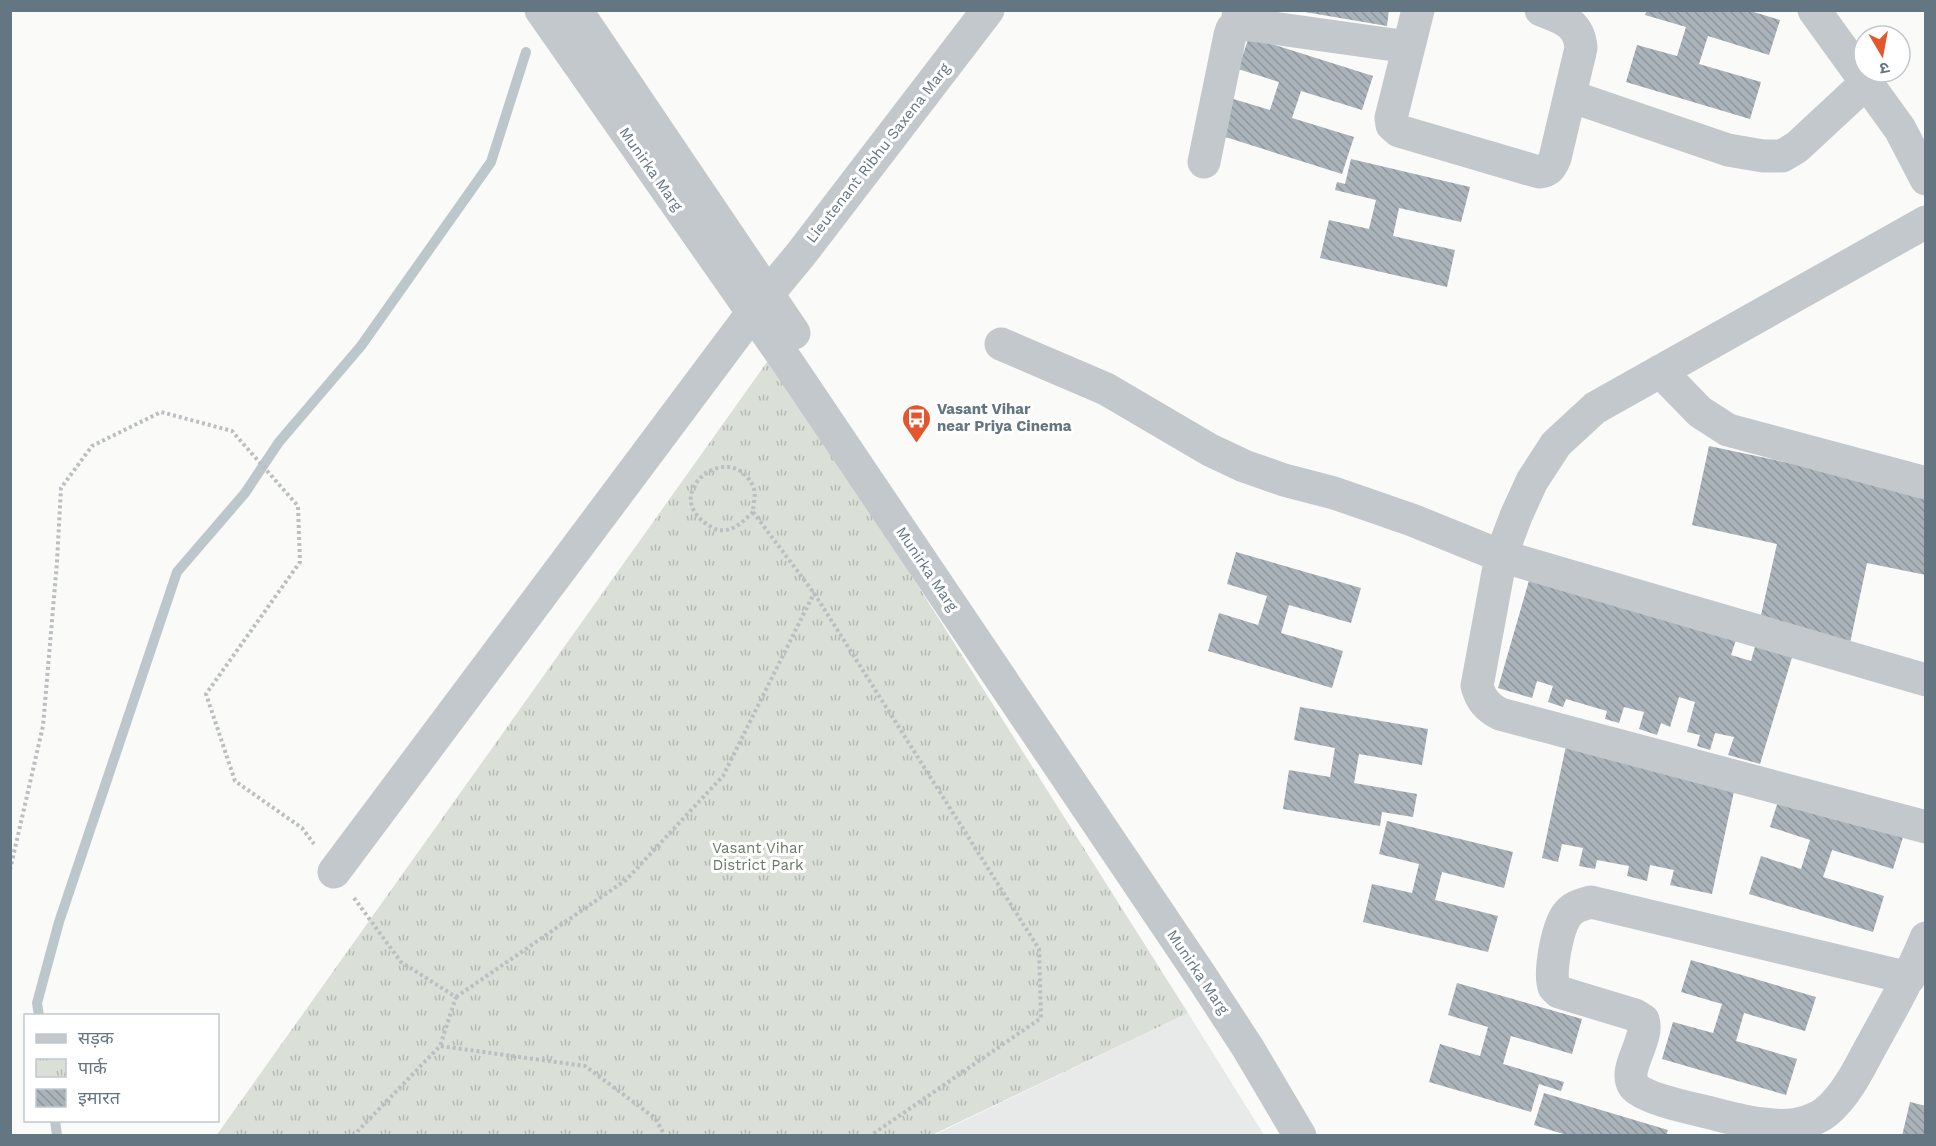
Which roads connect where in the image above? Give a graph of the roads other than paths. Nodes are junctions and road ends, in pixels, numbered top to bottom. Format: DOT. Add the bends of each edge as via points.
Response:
graph roads {
  1 [pos="541,10"];
  2 [pos="576,10"];
  3 [pos="988,10"];
  4 [pos="1418,10"];
  5 [pos="1541,10"];
  6 [pos="1814,10"];
  7 [pos="1238,18"];
  8 [pos="1408,46"];
  9 [pos="1852,62"];
  10 [pos="1865,84"];
  11 [pos="1868,84"];
  12 [pos="1569,96"];
  13 [pos="1204,162"];
  14 [pos="1926,179"];
  15 [pos="1926,222"];
  16 [pos="760,303"];
  17 [pos="1001,344"];
  18 [pos="1660,371"];
  19 [pos="1926,483"];
  20 [pos="1501,556"];
  21 [pos="1926,680"];
  22 [pos="1926,827"];
  23 [pos="334,872"];
  24 [pos="1926,938"];
  25 [pos="1909,978"];
  26 [pos="1290,1132"];
  27 [pos="1324,1136"];
  1 -- 16 [label="street, Munirka Marg"];
  2 -- 16 [label="street, Munirka Marg"];
  3 -- 16 [label="street, Lieutenant Ribhu Saxena Marg"];
  4 -- 8 [label="street"];
  5 -- 12 [label="street" via="1563,19 1580,38"];
  6 -- 9 [label="street"];
  7 -- 8 [label="street" via="1251,25"];
  7 -- 13 [label="street" via="1230,35"];
  8 -- 12 [label="street" via="1392,125 1469,153 1546,171 1555,158"];
  10 -- 12 [label="street" via="1797,147 1782,156 1728,150"];
  11 -- 14 [label="street" via="1900,129"];
  15 -- 18 [label="street"];
  16 -- 23 [label="street, Lieutenant Ribhu Saxena Marg"];
  16 -- 26 [label="street, Munirka Marg" via="1248,1048"];
  16 -- 27 [label="street, Munirka Marg" via="1099,787"];
  17 -- 20 [label="street" via="1106,389 1244,466 1412,520"];
  18 -- 19 [label="street" via="1700,412 1728,430"];
  18 -- 20 [label="street" via="1595,408 1556,444 1532,481"];
  20 -- 21 [label="street"];
  20 -- 22 [label="street" via="1477,686 1488,707 1500,714"];
  24 -- 25 [label="street"];
  25 -- 25 [label="street" via="1851,1083 1826,1112 1784,1126 1728,1117 1667,1102 1641,1091 1631,1075 1645,1029 1643,1020 1559,992 1554,987 1552,971 1562,924 1577,906 1590,902"];
}
